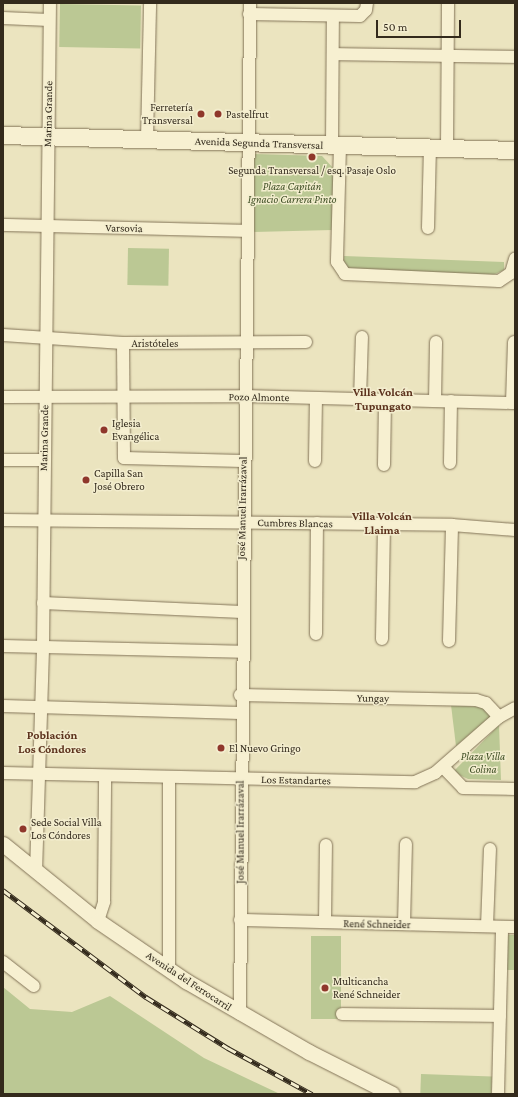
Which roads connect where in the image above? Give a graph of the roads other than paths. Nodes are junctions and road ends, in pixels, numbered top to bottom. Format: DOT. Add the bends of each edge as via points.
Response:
graph roads {
  1 [pos="50,3"];
  2 [pos="150,3"];
  3 [pos="367,3"];
  4 [pos="448,3"];
  5 [pos="249,8"];
  6 [pos="333,16"];
  7 [pos="3,18"];
  8 [pos="49,20"];
  9 [pos="333,54"];
  10 [pos="448,56"];
  11 [pos="515,58"];
  12 [pos="3,135"];
  13 [pos="48,137"];
  14 [pos="147,140"];
  15 [pos="248,143"];
  16 [pos="336,145"];
  17 [pos="430,148"];
  18 [pos="448,148"];
  19 [pos="515,150"];
  20 [pos="3,225"];
  21 [pos="46,226"];
  22 [pos="428,228"];
  23 [pos="245,231"];
  24 [pos="515,259"];
  25 [pos="3,335"];
  26 [pos="44,336"];
  27 [pos="362,337"];
  28 [pos="244,340"];
  29 [pos="306,342"];
  30 [pos="436,342"];
  31 [pos="514,342"];
  32 [pos="122,343"];
  33 [pos="244,396"];
  34 [pos="122,397"];
  35 [pos="3,398"];
  36 [pos="45,398"];
  37 [pos="316,398"];
  38 [pos="360,399"];
  39 [pos="385,400"];
  40 [pos="435,401"];
  41 [pos="451,401"];
  42 [pos="513,403"];
  43 [pos="3,460"];
  44 [pos="44,460"];
  45 [pos="243,460"];
  46 [pos="315,461"];
  47 [pos="450,463"];
  48 [pos="384,464"];
  49 [pos="3,520"];
  50 [pos="43,520"];
  51 [pos="242,522"];
  52 [pos="318,523"];
  53 [pos="384,524"];
  54 [pos="452,525"];
  55 [pos="515,530"];
  56 [pos="43,603"];
  57 [pos="242,612"];
  58 [pos="316,634"];
  59 [pos="382,639"];
  60 [pos="449,641"];
  61 [pos="3,646"];
  62 [pos="43,647"];
  63 [pos="241,652"];
  64 [pos="240,695"];
  65 [pos="3,706"];
  66 [pos="41,707"];
  67 [pos="515,708"];
  68 [pos="240,713"];
  69 [pos="499,717"];
  70 [pos="443,767"];
  71 [pos="3,773"];
  72 [pos="39,774"];
  73 [pos="105,776"];
  74 [pos="169,777"];
  75 [pos="239,779"];
  76 [pos="515,790"];
  77 [pos="3,844"];
  78 [pos="406,844"];
  79 [pos="326,845"];
  80 [pos="490,849"];
  81 [pos="36,872"];
  82 [pos="240,920"];
  83 [pos="98,921"];
  84 [pos="325,922"];
  85 [pos="404,924"];
  86 [pos="487,926"];
  87 [pos="502,927"];
  88 [pos="515,927"];
  89 [pos="3,962"];
  90 [pos="169,969"];
  91 [pos="34,986"];
  92 [pos="240,1014"];
  93 [pos="342,1014"];
  94 [pos="500,1016"];
  95 [pos="392,1094"];
  96 [pos="498,1094"];
  1 -- 8 [label="street, Marina Grande"];
  2 -- 14 [label="street"];
  3 -- 6 [label="street" via="360,16"];
  4 -- 10 [label="street"];
  5 -- 6 [label="street"];
  5 -- 15 [label="street, José Manuel Irarrázaval"];
  6 -- 9 [label="street"];
  7 -- 8 [label="street"];
  8 -- 13 [label="street, Marina Grande"];
  9 -- 10 [label="street"];
  9 -- 16 [label="street"];
  10 -- 11 [label="street"];
  10 -- 18 [label="street"];
  12 -- 13 [label="main road, Avenida Segunda Transversal"];
  13 -- 14 [label="main road, Avenida Segunda Transversal"];
  13 -- 21 [label="street, Marina Grande"];
  14 -- 15 [label="main road, Avenida Segunda Transversal"];
  15 -- 16 [label="main road, Avenida Segunda Transversal"];
  15 -- 23 [label="street, José Manuel Irarrázaval"];
  16 -- 17 [label="main road, Avenida Segunda Transversal"];
  16 -- 24 [label="street" via="337,257 341,270 354,277 494,281 508,277"];
  17 -- 18 [label="main road, Avenida Segunda Transversal"];
  17 -- 22 [label="street"];
  18 -- 19 [label="main road, Avenida Segunda Transversal"];
  20 -- 21 [label="street, Varsovia"];
  21 -- 23 [label="street, Varsovia"];
  21 -- 26 [label="street, Marina Grande"];
  23 -- 28 [label="street, José Manuel Irarrázaval"];
  25 -- 26 [label="street, Aristóteles"];
  26 -- 32 [label="street, Aristóteles"];
  26 -- 36 [label="street, Marina Grande"];
  27 -- 38 [label="street"];
  28 -- 29 [label="street, Aristóteles"];
  28 -- 32 [label="street, Aristóteles" via="232,344"];
  28 -- 33 [label="street, José Manuel Irarrázaval"];
  30 -- 40 [label="street"];
  31 -- 42 [label="street"];
  32 -- 34 [label="street"];
  33 -- 34 [label="street, Pozo Almonte"];
  33 -- 37 [label="street, Pozo Almonte"];
  33 -- 45 [label="street, José Manuel Irarrázaval"];
  34 -- 36 [label="street, Pozo Almonte"];
  34 -- 45 [label="street" via="124,458"];
  35 -- 36 [label="street, Pozo Almonte"];
  36 -- 44 [label="street, Marina Grande"];
  37 -- 38 [label="street, Pozo Almonte"];
  37 -- 46 [label="street"];
  38 -- 39 [label="street, Pozo Almonte"];
  39 -- 40 [label="street, Pozo Almonte"];
  39 -- 48 [label="street"];
  40 -- 41 [label="street, Pozo Almonte"];
  41 -- 42 [label="street, Pozo Almonte"];
  41 -- 47 [label="street"];
  43 -- 44 [label="street"];
  44 -- 50 [label="street, Marina Grande"];
  45 -- 51 [label="street, José Manuel Irarrázaval"];
  49 -- 50 [label="street, Cumbres Blancas"];
  50 -- 51 [label="street, Cumbres Blancas"];
  50 -- 56 [label="street, Marina Grande"];
  51 -- 52 [label="street, Cumbres Blancas"];
  51 -- 57 [label="street, José Manuel Irarrázaval"];
  52 -- 53 [label="street, Cumbres Blancas"];
  52 -- 58 [label="street"];
  53 -- 54 [label="street, Cumbres Blancas"];
  53 -- 59 [label="street"];
  54 -- 55 [label="street, Cumbres Blancas"];
  54 -- 60 [label="street"];
  56 -- 57 [label="street"];
  56 -- 62 [label="street, Marina Grande"];
  57 -- 63 [label="street, José Manuel Irarrázaval"];
  61 -- 62 [label="street"];
  62 -- 63 [label="street"];
  62 -- 66 [label="street, Marina Grande"];
  63 -- 64 [label="street, José Manuel Irarrázaval"];
  64 -- 68 [label="street, José Manuel Irarrázaval"];
  64 -- 69 [label="street, Yungay" via="476,700 486,703"];
  65 -- 66 [label="street"];
  66 -- 68 [label="street"];
  66 -- 72 [label="street, Marina Grande"];
  67 -- 69 [label="street, Los Estandartes"];
  68 -- 75 [label="street, José Manuel Irarrázaval"];
  69 -- 70 [label="street, Los Estandartes"];
  70 -- 75 [label="street, Los Estandartes" via="429,777 408,783"];
  70 -- 76 [label="street" via="463,788"];
  71 -- 72 [label="street, Los Estandartes"];
  72 -- 73 [label="street, Los Estandartes"];
  72 -- 81 [label="street, Marina Grande"];
  73 -- 74 [label="street, Los Estandartes"];
  73 -- 83 [label="street" via="104,902"];
  74 -- 75 [label="street, Los Estandartes"];
  74 -- 90 [label="street"];
  75 -- 82 [label="street, José Manuel Irarrázaval"];
  77 -- 81 [label="street, Avenida del Ferrocarril"];
  78 -- 85 [label="street"];
  79 -- 84 [label="street"];
  80 -- 86 [label="street"];
  81 -- 83 [label="street, Avenida del Ferrocarril"];
  82 -- 84 [label="street, René Schneider"];
  82 -- 92 [label="street, José Manuel Irarrázaval"];
  83 -- 90 [label="street, Avenida del Ferrocarril"];
  84 -- 85 [label="street, René Schneider"];
  85 -- 86 [label="street, René Schneider"];
  86 -- 87 [label="street, René Schneider"];
  87 -- 88 [label="street, René Schneider"];
  87 -- 94 [label="street"];
  89 -- 91 [label="street"];
  90 -- 92 [label="street, Avenida del Ferrocarril"];
  92 -- 95 [label="street, Avenida del Ferrocarril"];
  93 -- 94 [label="street"];
  94 -- 96 [label="street"];
}
